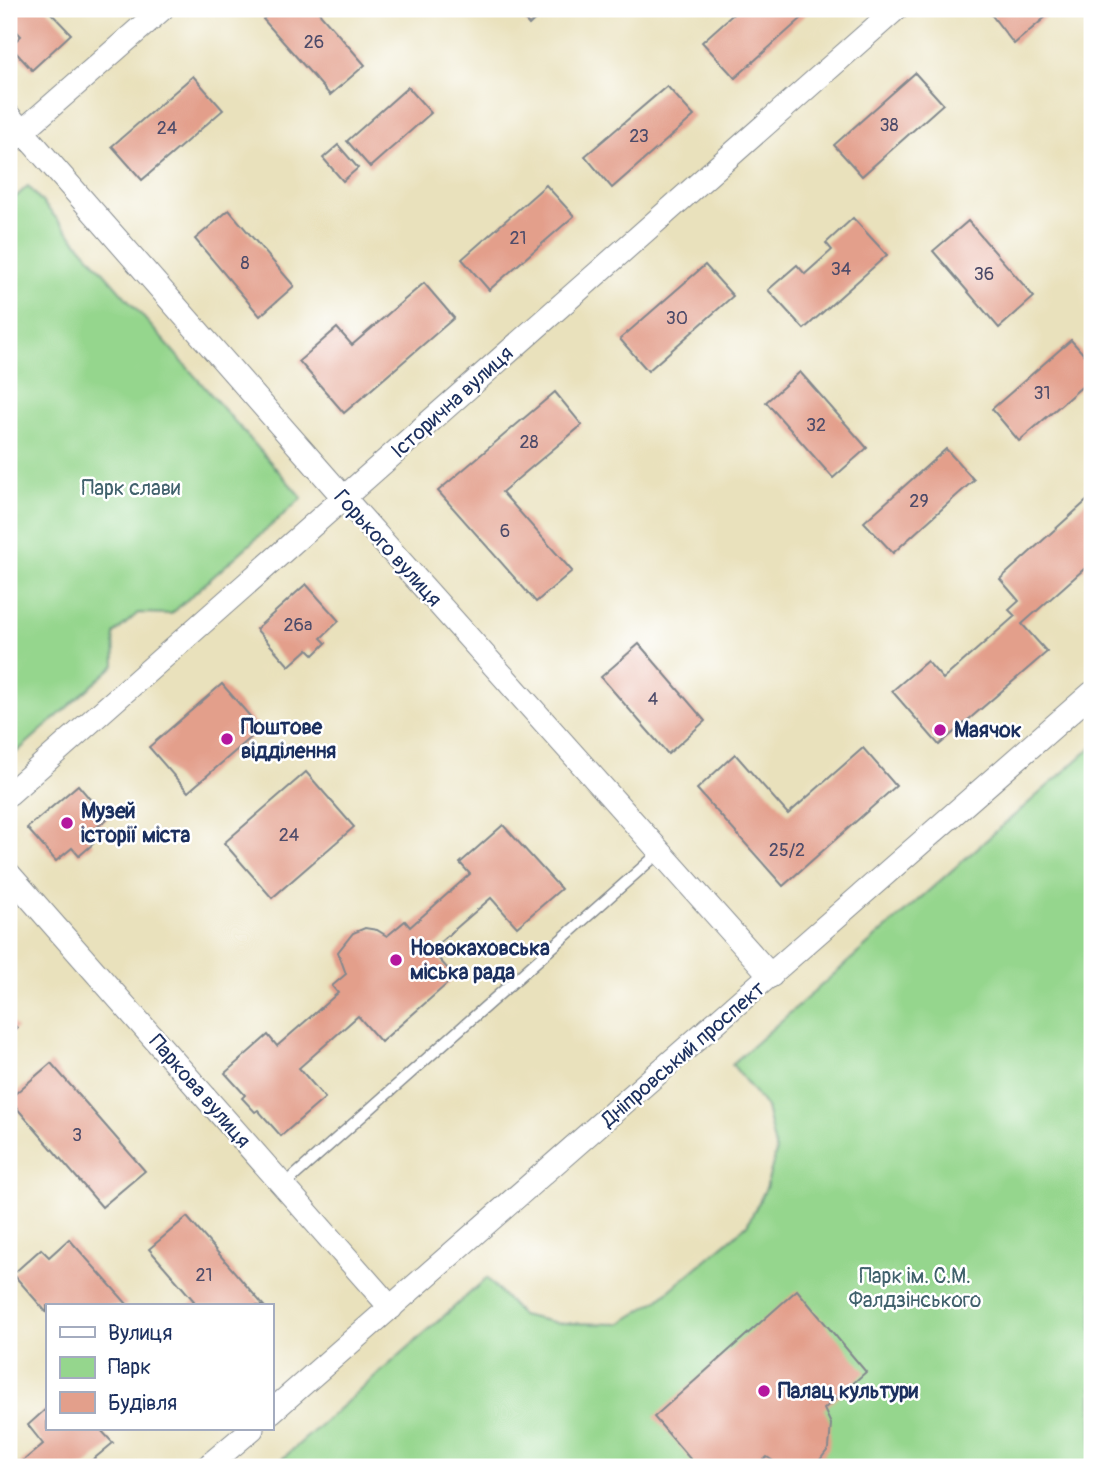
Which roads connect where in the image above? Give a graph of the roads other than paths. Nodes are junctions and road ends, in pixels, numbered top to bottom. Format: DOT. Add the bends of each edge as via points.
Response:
graph roads {
  1 [pos="162,9"];
  2 [pos="896,9"];
  3 [pos="13,130"];
  4 [pos="344,498"];
  5 [pos="1092,693"];
  6 [pos="9,794"];
  7 [pos="660,852"];
  8 [pos="9,874"];
  9 [pos="771,976"];
  10 [pos="283,1185"];
  11 [pos="391,1308"];
  12 [pos="273,1410"];
  13 [pos="251,1430"];
  14 [pos="207,1467"];
  1 -- 3 [label="street"];
  2 -- 4 [label="street, Історична вулиця"];
  3 -- 4 [label="street, Горького вулиця"];
  4 -- 6 [label="street, Історична вулиця"];
  4 -- 7 [label="street, Горького вулиця"];
  5 -- 9 [label="street, Дніпровський проспект"];
  7 -- 9 [label="street, Горького вулиця"];
  7 -- 10 [label="lane"];
  8 -- 10 [label="street, Паркова вулиця"];
  9 -- 11 [label="street, Дніпровський проспект"];
  10 -- 11 [label="street, Паркова вулиця"];
  11 -- 12 [label="street, Дніпровський проспект"];
  13 -- 14 [label="street"];
}
